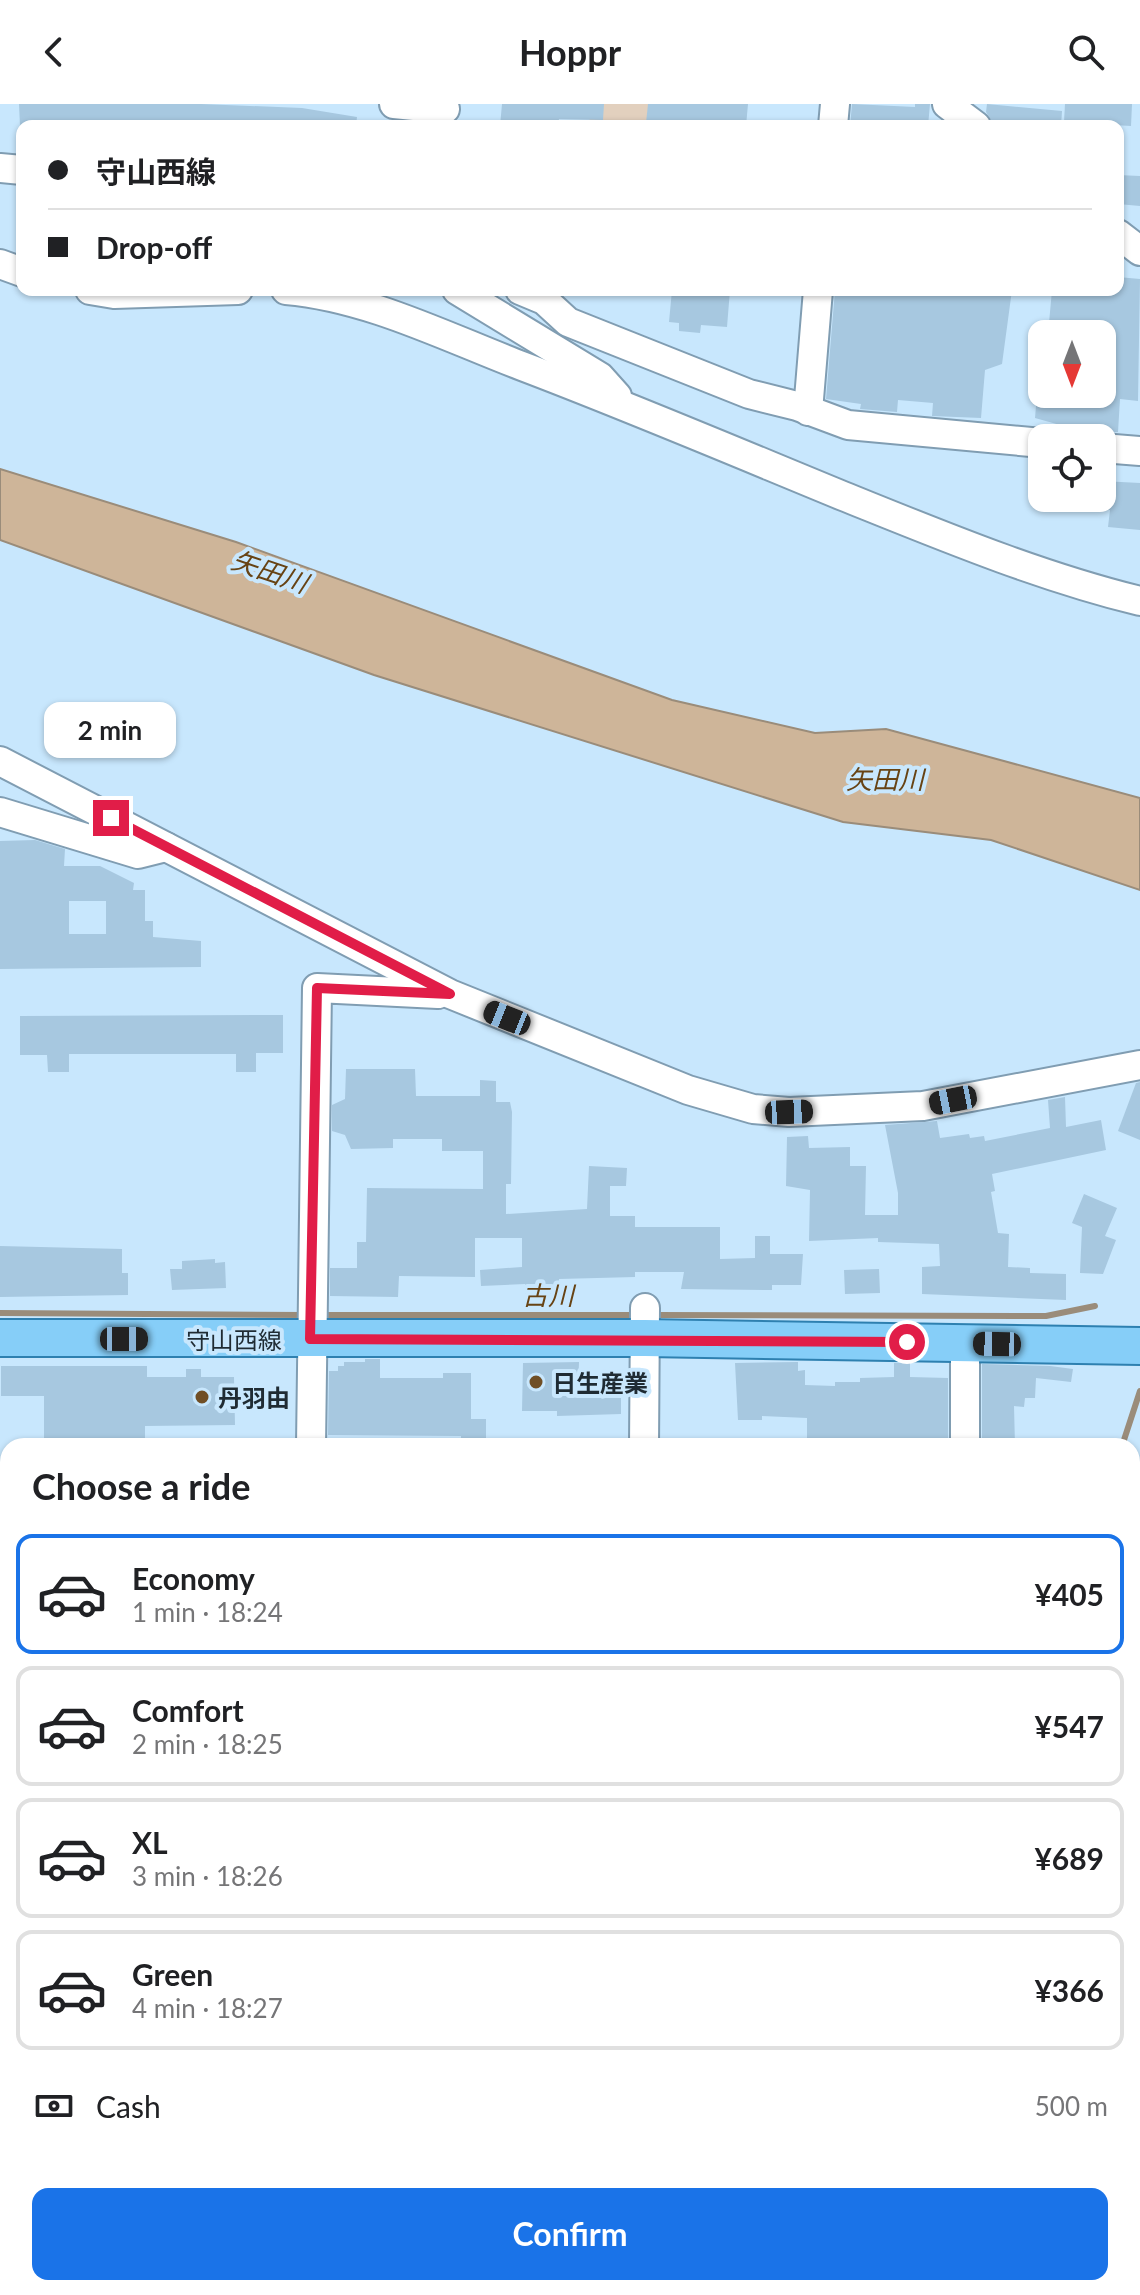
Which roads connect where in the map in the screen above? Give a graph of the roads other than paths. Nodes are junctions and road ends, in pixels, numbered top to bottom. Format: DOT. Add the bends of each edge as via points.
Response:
graph roads {
  1 [pos="394,104"];
  2 [pos="947,104"];
  3 [pos="445,113"];
  4 [pos="968,120"];
  5 [pos="1124,239"];
  6 [pos="1140,251"];
  7 [pos="330,296"];
  8 [pos="467,296"];
  9 [pos="534,296"];
  10 [pos="818,296"];
  11 [pos="626,406"];
  12 [pos="808,411"];
  13 [pos="1028,442"];
  14 [pos="1116,449"];
  15 [pos="1140,451"];
  16 [pos="1089,588"];
  17 [pos="1140,601"];
  18 [pos="1140,608"];
  19 [pos="0,761"];
  20 [pos="0,812"];
  21 [pos="166,847"];
  22 [pos="450,994"];
  23 [pos="1140,1065"];
  24 [pos="310,1322"];
  25 [pos="645,1324"];
  26 [pos="0,1338"];
  27 [pos="965,1343"];
  28 [pos="1140,1346"];
  29 [pos="311,1438"];
  30 [pos="644,1438"];
  31 [pos="965,1438"];
  1 -- 3 [label="street"];
  2 -- 4 [label="street"];
  5 -- 6 [label="street"];
  7 -- 11 [label="street"];
  8 -- 11 [label="street" via="600,377"];
  9 -- 12 [label="street" via="568,322 749,394"];
  10 -- 12 [label="street"];
  11 -- 16 [label="street" via="902,520"];
  12 -- 13 [label="street" via="848,425"];
  14 -- 15 [label="street"];
  16 -- 17 [label="street"];
  16 -- 18 [label="street"];
  19 -- 21 [label="street"];
  20 -- 21 [label="street" via="138,854"];
  21 -- 22 [label="street"];
  22 -- 23 [label="street" via="688,1090 753,1109 923,1106"];
  22 -- 24 [label="street" via="317,988"];
  24 -- 25 [label="main road, 守山西線"];
  24 -- 26 [label="main road, 守山西線"];
  24 -- 29 [label="street"];
  25 -- 27 [label="main road, 守山西線"];
  25 -- 30 [label="street"];
  27 -- 28 [label="main road, 守山西線"];
  27 -- 31 [label="street"];
}
